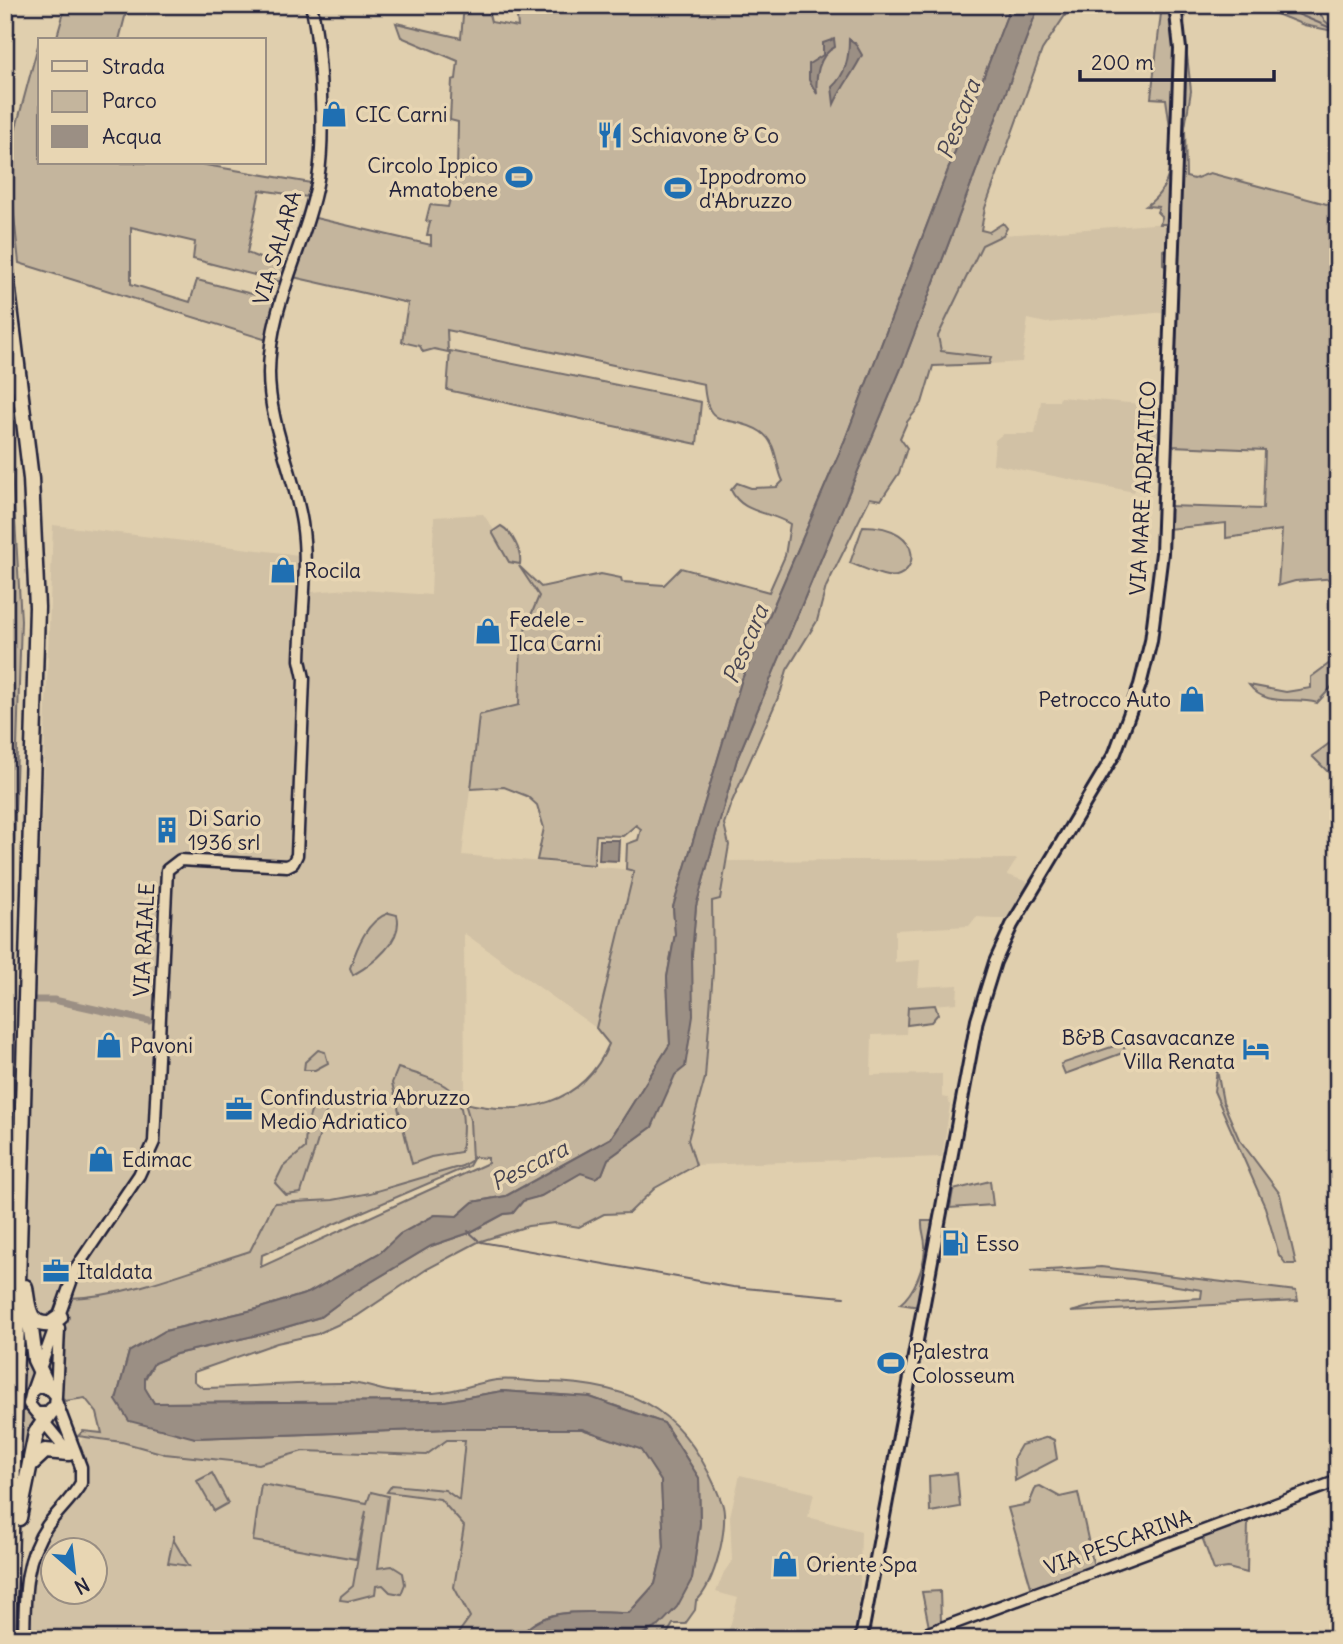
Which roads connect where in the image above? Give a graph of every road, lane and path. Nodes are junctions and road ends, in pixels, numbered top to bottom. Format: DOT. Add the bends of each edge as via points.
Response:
graph roads {
  1 [pos="311,5"];
  2 [pos="1175,5"];
  3 [pos="5,266"];
  4 [pos="5,337"];
  5 [pos="297,498"];
  6 [pos="955,1120"];
  7 [pos="951,1163"];
  8 [pos="12,1199"];
  9 [pos="5,1243"];
  10 [pos="19,1268"];
  11 [pos="29,1314"];
  12 [pos="60,1317"];
  13 [pos="39,1371"];
  14 [pos="27,1397"];
  15 [pos="49,1405"];
  16 [pos="5,1433"];
  17 [pos="72,1456"];
  18 [pos="29,1466"];
  19 [pos="1338,1481"];
  20 [pos="11,1539"];
  21 [pos="862,1637"];
  22 [pos="8,1639"];
  23 [pos="24,1639"];
  24 [pos="912,1639"];
  1 -- 5 [label="street, VIA SALARA" via="318,46 318,172 277,313 269,373 272,415"];
  2 -- 6 [label="main road, VIA MARE ADRIATICO" via="1180,49 1163,554 1151,641 1115,753 995,961"];
  3 -- 10 [label="highway" via="31,471 37,580"];
  4 -- 8 [label="highway" via="22,482 28,600"];
  5 -- 12 [label="street, VIA RAIALE" via="304,552 300,660 304,678 296,860 287,866 180,860 168,867 154,1142 139,1175 76,1268"];
  6 -- 7 [label="main road, VIA MARE ADRIATICO"];
  6 -- 7 [label="main road, VIA MARE ADRIATICO" via="948,1148"];
  7 -- 21 [label="main road, VIA MARE ADRIATICO"];
  8 -- 9 [label="highway" via="6,1211"];
  8 -- 16 [label="highway"];
  10 -- 11 [label="highway"];
  10 -- 20 [label="highway"];
  11 -- 12 [label="highway" via="46,1324"];
  11 -- 13 [label="highway"];
  12 -- 13 [label="street, VIA RAIALE"];
  12 -- 15 [label="street, VIA RAIALE"];
  13 -- 14 [label="street, VIA RAIALE"];
  13 -- 15 [label="highway"];
  14 -- 15 [label="street"];
  14 -- 15 [label="street" via="31,1408"];
  15 -- 17 [label="street"];
  15 -- 17 [label="street, VIA RAIALE"];
  15 -- 18 [label="highway" via="36,1433"];
  17 -- 18 [label="highway" via="45,1451"];
  17 -- 23 [label="street, VIA RAIALE" via="82,1470 81,1483 48,1525 31,1559"];
  18 -- 20 [label="highway" via="17,1530"];
  19 -- 24 [label="street, VIA PESCARINA"];
  20 -- 22 [label="highway"];
}
